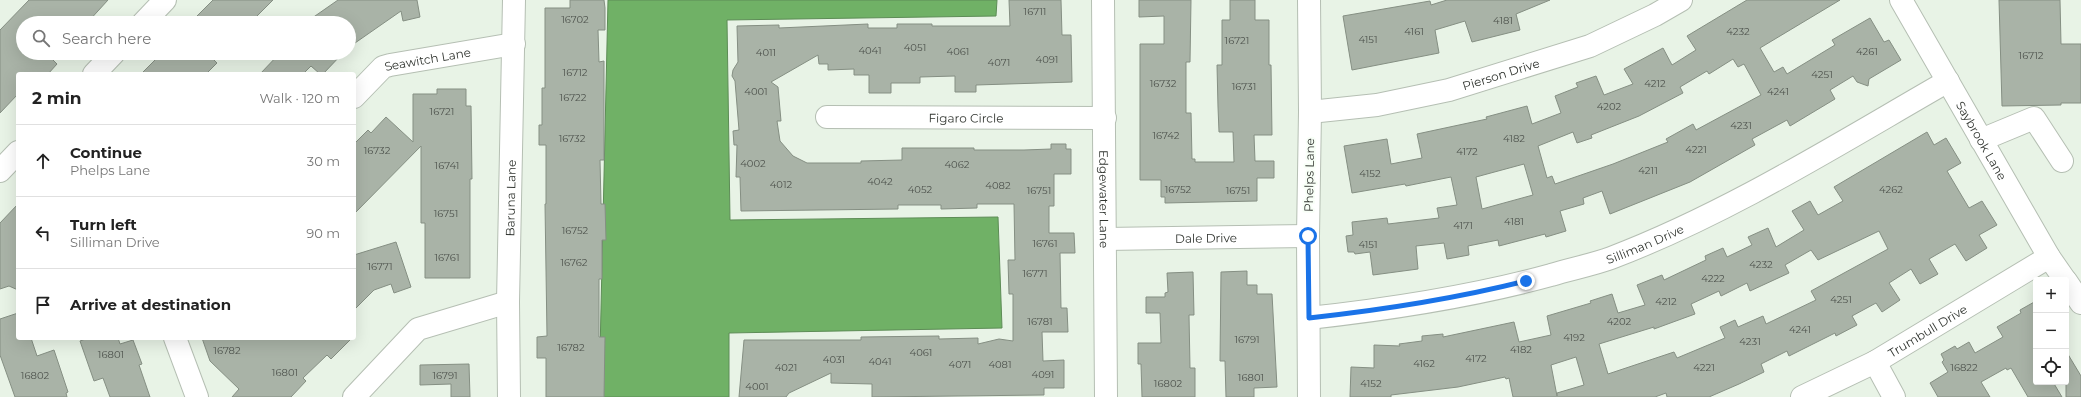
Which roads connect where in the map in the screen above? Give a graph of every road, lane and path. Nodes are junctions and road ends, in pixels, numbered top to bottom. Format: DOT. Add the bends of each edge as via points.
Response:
graph roads {
  1 [pos="165,0"];
  2 [pos="514,0"];
  3 [pos="1104,0"];
  4 [pos="1309,0"];
  5 [pos="1681,0"];
  6 [pos="1901,0"];
  7 [pos="150,16"];
  8 [pos="514,44"];
  9 [pos="107,60"];
  10 [pos="96,72"];
  11 [pos="1948,81"];
  12 [pos="356,95"];
  13 [pos="1310,112"];
  14 [pos="827,117"];
  15 [pos="1105,118"];
  16 [pos="1981,140"];
  17 [pos="16,154"];
  18 [pos="2062,161"];
  19 [pos="0,171"];
  20 [pos="1308,236"];
  21 [pos="1105,239"];
  22 [pos="2049,257"];
  23 [pos="2063,277"];
  24 [pos="2069,285"];
  25 [pos="508,302"];
  26 [pos="2081,303"];
  27 [pos="1309,318"];
  28 [pos="176,340"];
  29 [pos="1875,362"];
  30 [pos="197,397"];
  31 [pos="354,397"];
  32 [pos="508,397"];
  33 [pos="1106,397"];
  34 [pos="1309,397"];
  35 [pos="1802,397"];
  36 [pos="1894,397"];
  1 -- 7 [label="street"];
  2 -- 8 [label="street, Baruna Lane"];
  3 -- 15 [label="street, Edgewater Lane"];
  4 -- 13 [label="street, Phelps Lane"];
  5 -- 13 [label="street, Pierson Drive" via="1590,46 1449,90 1377,105"];
  6 -- 11 [label="street, Saybrook Lane"];
  8 -- 12 [label="street, Seawitch Lane" via="383,67"];
  8 -- 25 [label="street, Baruna Lane"];
  9 -- 10 [label="street"];
  11 -- 16 [label="street, Saybrook Lane"];
  11 -- 27 [label="street, Silliman Drive" via="1784,176 1692,223 1610,258 1460,297 1385,310"];
  13 -- 20 [label="street, Phelps Lane"];
  14 -- 15 [label="street, Figaro Circle"];
  15 -- 21 [label="street, Edgewater Lane"];
  16 -- 18 [label="street" via="2034,118"];
  16 -- 22 [label="street, Saybrook Lane"];
  17 -- 19 [label="street"];
  20 -- 21 [label="street, Dale Drive"];
  20 -- 27 [label="street, Phelps Lane"];
  21 -- 33 [label="street, Edgewater Lane"];
  22 -- 23 [label="street, Saybrook Lane"];
  22 -- 29 [label="street, Trumbull Drive"];
  24 -- 26 [label="street, Saybrook Lane"];
  25 -- 31 [label="street" via="418,329"];
  25 -- 32 [label="street, Baruna Lane"];
  27 -- 34 [label="street, Phelps Lane"];
  28 -- 30 [label="street"];
  29 -- 35 [label="street, Trumbull Drive"];
  29 -- 36 [label="street"];
}
